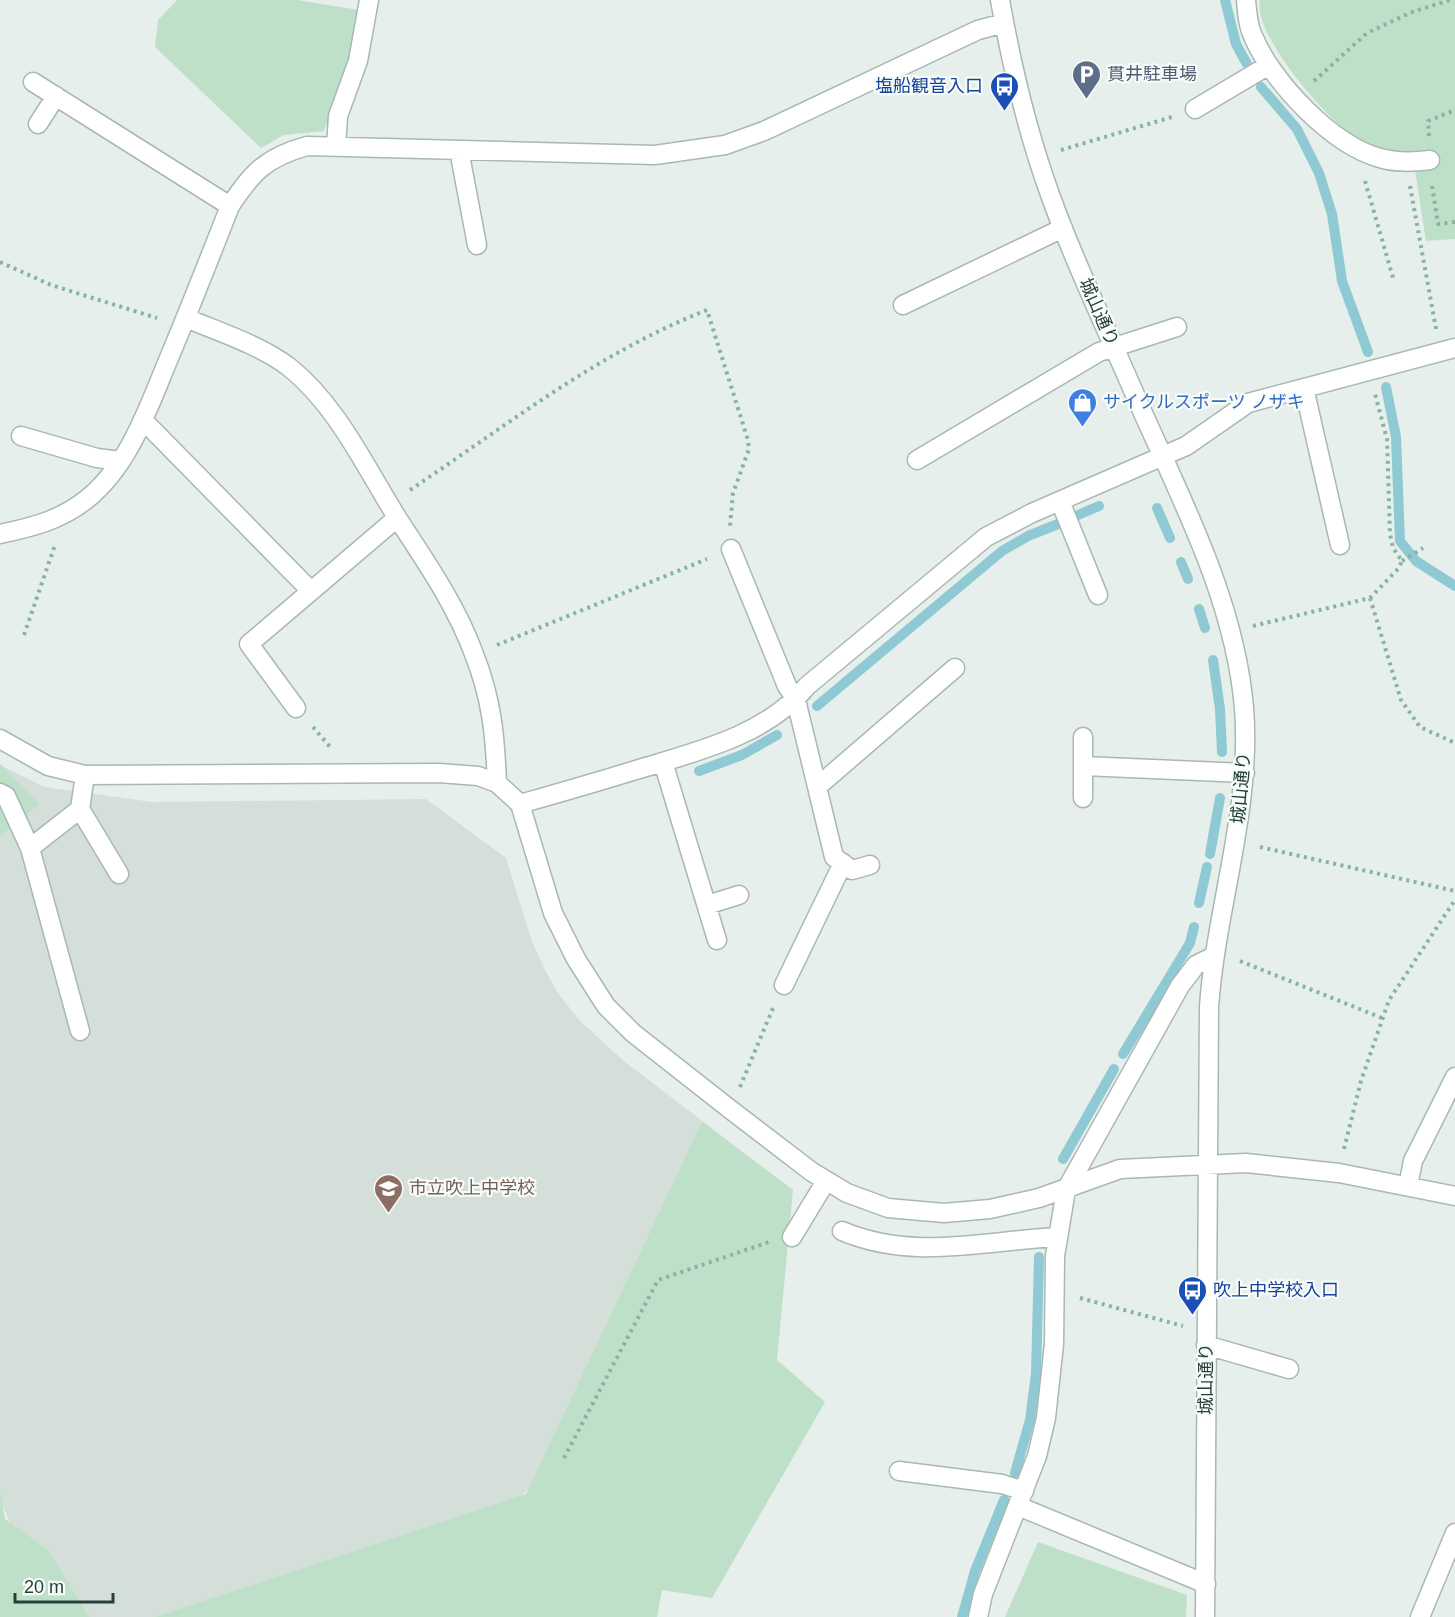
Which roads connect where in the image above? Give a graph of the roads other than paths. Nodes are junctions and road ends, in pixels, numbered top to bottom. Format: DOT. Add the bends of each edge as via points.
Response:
graph roads {
  1 [pos="369,0"];
  2 [pos="1000,0"];
  3 [pos="1246,0"];
  4 [pos="1004,23"];
  5 [pos="1269,65"];
  6 [pos="33,82"];
  7 [pos="56,96"];
  8 [pos="1195,109"];
  9 [pos="38,124"];
  10 [pos="336,147"];
  11 [pos="459,150"];
  12 [pos="1430,160"];
  13 [pos="230,206"];
  14 [pos="1063,228"];
  15 [pos="477,245"];
  16 [pos="903,305"];
  17 [pos="186,318"];
  18 [pos="1177,327"];
  19 [pos="1114,348"];
  20 [pos="1447,349"];
  21 [pos="1305,388"];
  22 [pos="143,420"];
  23 [pos="21,436"];
  24 [pos="1163,458"];
  25 [pos="917,459"];
  26 [pos="120,461"];
  27 [pos="1060,501"];
  28 [pos="393,511"];
  29 [pos="0,534"];
  30 [pos="1340,544"];
  31 [pos="731,549"];
  32 [pos="311,591"];
  33 [pos="1098,595"];
  34 [pos="956,668"];
  35 [pos="796,700"];
  36 [pos="296,708"];
  37 [pos="1083,737"];
  38 [pos="0,739"];
  39 [pos="663,762"];
  40 [pos="1083,766"];
  41 [pos="1245,773"];
  42 [pos="85,775"];
  43 [pos="497,783"];
  44 [pos="817,787"];
  45 [pos="0,793"];
  46 [pos="1083,798"];
  47 [pos="520,804"];
  48 [pos="80,809"];
  49 [pos="30,848"];
  50 [pos="843,863"];
  51 [pos="870,865"];
  52 [pos="119,874"];
  53 [pos="739,895"];
  54 [pos="706,905"];
  55 [pos="717,940"];
  56 [pos="1212,957"];
  57 [pos="783,986"];
  58 [pos="80,1030"];
  59 [pos="1455,1077"];
  60 [pos="1208,1164"];
  61 [pos="826,1181"];
  62 [pos="1408,1186"];
  63 [pos="1066,1190"];
  64 [pos="1455,1196"];
  65 [pos="842,1231"];
  66 [pos="792,1237"];
  67 [pos="1057,1237"];
  68 [pos="1206,1345"];
  69 [pos="1289,1369"];
  70 [pos="899,1471"];
  71 [pos="1021,1499"];
  72 [pos="1455,1533"];
  73 [pos="1206,1584"];
  74 [pos="978,1617"];
  75 [pos="1205,1617"];
  76 [pos="1420,1617"];
  1 -- 10 [label="street" via="358,61 338,116"];
  2 -- 4 [label="street, 城山通り"];
  3 -- 5 [label="street" via="1252,35"];
  4 -- 11 [label="street" via="978,30 764,131 725,145 655,155"];
  4 -- 14 [label="street, 城山通り" via="1023,106"];
  5 -- 8 [label="street"];
  5 -- 12 [label="street" via="1296,98 1355,149 1407,163"];
  6 -- 7 [label="street"];
  7 -- 9 [label="street"];
  7 -- 13 [label="street"];
  10 -- 11 [label="street"];
  10 -- 13 [label="street" via="307,146 269,160 247,180"];
  11 -- 15 [label="street"];
  13 -- 17 [label="street"];
  14 -- 16 [label="street"];
  14 -- 19 [label="street, 城山通り"];
  17 -- 22 [label="street"];
  17 -- 28 [label="street" via="288,367 330,412"];
  18 -- 19 [label="street"];
  19 -- 24 [label="street, 城山通り"];
  19 -- 25 [label="street" via="1099,352"];
  20 -- 21 [label="street"];
  21 -- 24 [label="street" via="1248,403"];
  21 -- 30 [label="street"];
  22 -- 26 [label="street"];
  22 -- 32 [label="street"];
  23 -- 26 [label="street"];
  24 -- 27 [label="street"];
  24 -- 41 [label="street, 城山通り" via="1220,595 1230,631 1244,707"];
  26 -- 29 [label="street" via="87,499 61,517"];
  27 -- 33 [label="street"];
  27 -- 35 [label="street" via="986,537 807,686"];
  28 -- 32 [label="street"];
  28 -- 43 [label="street" via="446,596 474,654 494,717"];
  31 -- 35 [label="street"];
  32 -- 36 [label="street" via="249,644"];
  34 -- 44 [label="street"];
  35 -- 39 [label="street" via="722,743"];
  35 -- 44 [label="street"];
  37 -- 40 [label="street"];
  38 -- 42 [label="street" via="48,766"];
  39 -- 47 [label="street"];
  39 -- 54 [label="street"];
  40 -- 41 [label="street"];
  40 -- 46 [label="street"];
  41 -- 56 [label="street, 城山通り" via="1236,842"];
  42 -- 43 [label="street" via="448,773 478,776"];
  42 -- 48 [label="street"];
  43 -- 47 [label="street"];
  44 -- 50 [label="street" via="834,857"];
  45 -- 49 [label="street" via="6,796"];
  47 -- 61 [label="street" via="554,913 576,959 606,1006 633,1033"];
  48 -- 49 [label="street"];
  48 -- 52 [label="street"];
  49 -- 58 [label="street"];
  50 -- 51 [label="street" via="852,870"];
  50 -- 57 [label="street"];
  53 -- 54 [label="street"];
  54 -- 55 [label="street"];
  56 -- 60 [label="street, 城山通り"];
  56 -- 63 [label="street" via="1196,965 1180,986"];
  59 -- 62 [label="street" via="1413,1161"];
  60 -- 62 [label="street" via="1290,1166"];
  60 -- 63 [label="street" via="1120,1169"];
  60 -- 68 [label="street, 城山通り"];
  61 -- 63 [label="street" via="868,1202 914,1212 990,1209"];
  61 -- 66 [label="street"];
  62 -- 64 [label="street"];
  63 -- 67 [label="street"];
  65 -- 67 [label="street" via="878,1242 942,1249"];
  67 -- 71 [label="street" via="1054,1344 1046,1419"];
  68 -- 69 [label="street"];
  68 -- 73 [label="street, 城山通り"];
  70 -- 71 [label="street" via="1002,1484"];
  71 -- 73 [label="street"];
  71 -- 74 [label="street" via="983,1594"];
  72 -- 76 [label="street"];
  73 -- 75 [label="street, 城山通り"];
}
